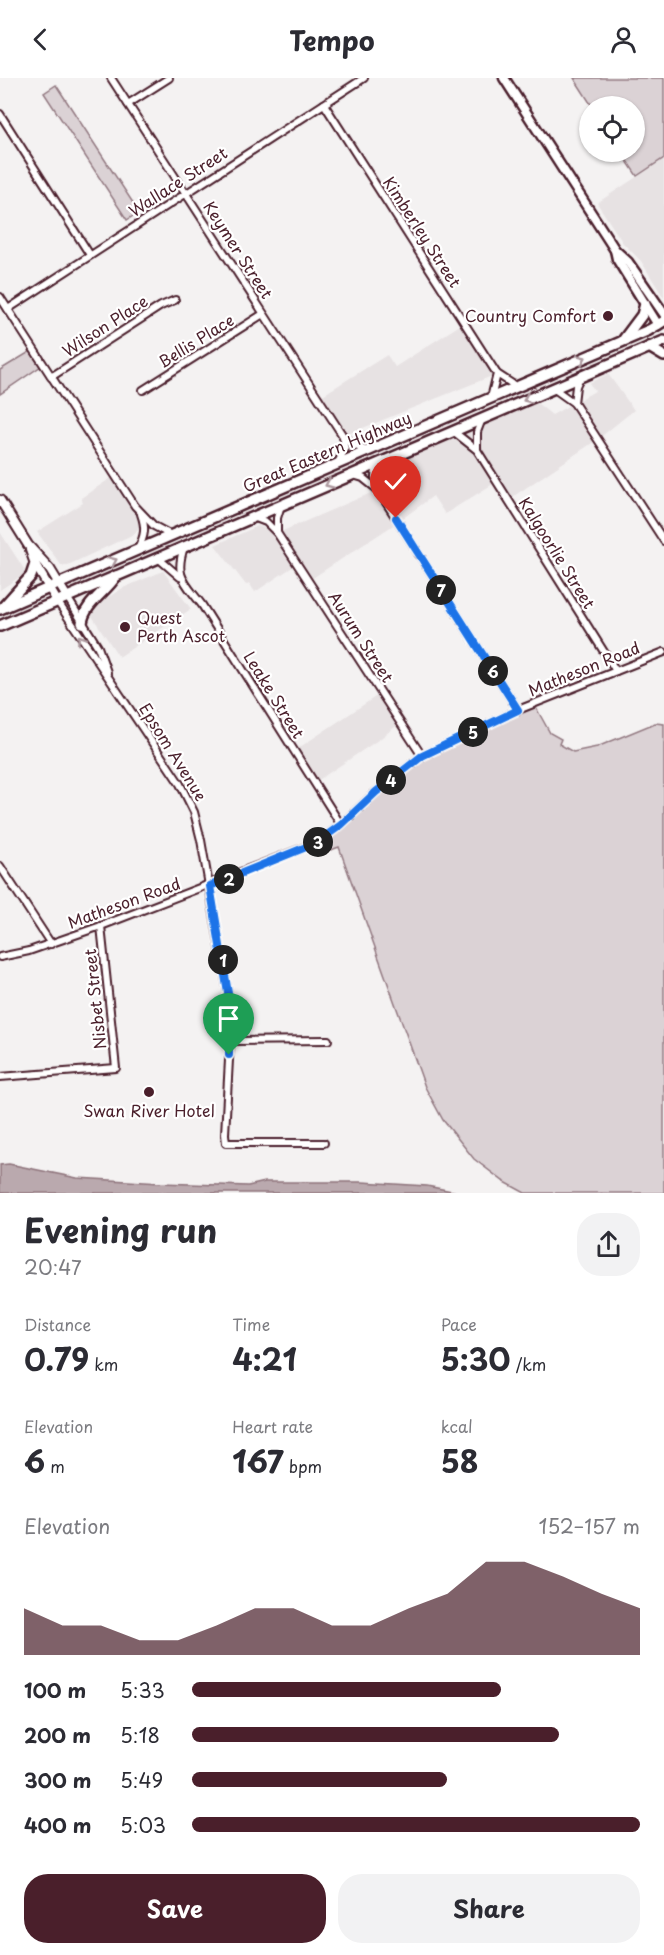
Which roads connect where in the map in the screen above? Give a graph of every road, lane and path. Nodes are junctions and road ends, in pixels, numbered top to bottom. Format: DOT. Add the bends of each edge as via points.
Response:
graph roads {
  1 [pos="111,78"];
  2 [pos="168,78"];
  3 [pos="364,78"];
  4 [pos="504,78"];
  5 [pos="128,104"];
  6 [pos="324,104"];
  7 [pos="0,114"];
  8 [pos="186,193"];
  9 [pos="615,250"];
  10 [pos="90,255"];
  11 [pos="0,297"];
  12 [pos="175,300"];
  13 [pos="645,304"];
  14 [pos="8,309"];
  15 [pos="263,314"];
  16 [pos="664,315"];
  17 [pos="661,323"];
  18 [pos="664,340"];
  19 [pos="622,341"];
  20 [pos="649,347"];
  21 [pos="664,356"];
  22 [pos="497,374"];
  23 [pos="51,376"];
  24 [pos="581,376"];
  25 [pos="517,387"];
  26 [pos="553,388"];
  27 [pos="143,390"];
  28 [pos="491,398"];
  29 [pos="574,403"];
  30 [pos="482,418"];
  31 [pos="453,431"];
  32 [pos="343,436"];
  33 [pos="477,450"];
  34 [pos="367,451"];
  35 [pos="337,464"];
  36 [pos="377,464"];
  37 [pos="351,475"];
  38 [pos="378,490"];
  39 [pos="0,500"];
  40 [pos="280,505"];
  41 [pos="141,513"];
  42 [pos="253,517"];
  43 [pos="278,533"];
  44 [pos="171,535"];
  45 [pos="664,541"];
  46 [pos="28,545"];
  47 [pos="184,547"];
  48 [pos="137,550"];
  49 [pos="158,558"];
  50 [pos="35,564"];
  51 [pos="116,576"];
  52 [pos="183,579"];
  53 [pos="59,584"];
  54 [pos="49,588"];
  55 [pos="67,597"];
  56 [pos="57,601"];
  57 [pos="1,609"];
  58 [pos="82,623"];
  59 [pos="0,626"];
  60 [pos="664,652"];
  61 [pos="616,670"];
  62 [pos="107,676"];
  63 [pos="518,710"];
  64 [pos="422,756"];
  65 [pos="341,825"];
  66 [pos="0,866"];
  67 [pos="210,886"];
  68 [pos="101,926"];
  69 [pos="51,944"];
  70 [pos="0,957"];
  71 [pos="328,1040"];
  72 [pos="230,1041"];
  73 [pos="0,1077"];
  74 [pos="324,1143"];
  1 -- 5 [label="street, Keymer Street"];
  2 -- 5 [label="street"];
  3 -- 6 [label="street, Wallace Street"];
  4 -- 9 [label="main road"];
  5 -- 8 [label="street, Keymer Street"];
  6 -- 8 [label="street, Wallace Street"];
  6 -- 22 [label="street, Kimberley Street"];
  7 -- 10 [label="street"];
  8 -- 10 [label="street, Wallace Street"];
  8 -- 15 [label="street, Keymer Street"];
  9 -- 13 [label="main road"];
  9 -- 16 [label="main road" via="628,261"];
  10 -- 14 [label="street, Wallace Street"];
  11 -- 14 [label="street"];
  12 -- 23 [label="street, Wilson Place"];
  13 -- 17 [label="main road"];
  13 -- 19 [label="highway" via="642,315"];
  14 -- 23 [label="street"];
  15 -- 27 [label="street, Bellis Place"];
  15 -- 32 [label="street, Keymer Street"];
  17 -- 19 [label="highway, Great Eastern Highway"];
  18 -- 20 [label="highway, Great Eastern Highway"];
  25 -- 19 [label="highway, Great Eastern Highway, one-way"];
  20 -- 21 [label="highway"];
  20 -- 24 [label="highway, Great Eastern Highway"];
  22 -- 25 [label="street, Kimberley Street"];
  22 -- 28 [label="street"];
  23 -- 41 [label="street"];
  24 -- 26 [label="highway, Great Eastern Highway"];
  24 -- 29 [label="street"];
  25 -- 28 [label="highway, Great Eastern Highway"];
  26 -- 29 [label="street"];
  26 -- 30 [label="highway, Great Eastern Highway, one-way"];
  28 -- 34 [label="highway, Great Eastern Highway"];
  29 -- 45 [label="street"];
  30 -- 31 [label="highway, Great Eastern Highway"];
  30 -- 33 [label="street"];
  31 -- 33 [label="street, Kalgoorlie Street"];
  31 -- 36 [label="highway, Great Eastern Highway"];
  32 -- 34 [label="street, Keymer Street"];
  32 -- 35 [label="street" via="345,448"];
  33 -- 61 [label="street, Kalgoorlie Street"];
  34 -- 35 [label="highway, Great Eastern Highway"];
  35 -- 44 [label="highway, Great Eastern Highway"];
  36 -- 37 [label="highway, Great Eastern Highway"];
  36 -- 38 [label="street"];
  37 -- 38 [label="street" via="363,478"];
  37 -- 40 [label="highway, Great Eastern Highway, one-way"];
  38 -- 63 [label="street"];
  39 -- 46 [label="street, Epsom Avenue"];
  40 -- 42 [label="highway, Great Eastern Highway"];
  40 -- 43 [label="street"];
  41 -- 44 [label="street"];
  41 -- 48 [label="street" via="146,527"];
  42 -- 43 [label="street, Aurum Street"];
  42 -- 47 [label="highway, Great Eastern Highway"];
  43 -- 64 [label="street, Aurum Street"];
  44 -- 48 [label="highway, Great Eastern Highway"];
  46 -- 50 [label="street, Epsom Avenue"];
  46 -- 53 [label="street, Epsom Avenue"];
  47 -- 49 [label="highway, Great Eastern Highway"];
  47 -- 52 [label="street" via="178,564"];
  53 -- 48 [label="highway, Great Eastern Highway, one-way"];
  49 -- 51 [label="highway, Great Eastern Highway"];
  49 -- 52 [label="street, Leake Street"];
  50 -- 54 [label="street, Epsom Avenue"];
  50 -- 57 [label="highway" via="31,576"];
  51 -- 55 [label="highway, Great Eastern Highway"];
  51 -- 58 [label="highway" via="87,608"];
  52 -- 65 [label="street, Leake Street"];
  53 -- 54 [label="highway, Great Eastern Highway"];
  53 -- 55 [label="street, Epsom Avenue"];
  54 -- 56 [label="street, Epsom Avenue"];
  54 -- 57 [label="highway, Great Eastern Highway"];
  55 -- 56 [label="highway, Great Eastern Highway"];
  55 -- 58 [label="street, Epsom Avenue"];
  56 -- 59 [label="highway, Great Eastern Highway"];
  62 -- 56 [label="street, Epsom Avenue, one-way"];
  58 -- 62 [label="street, Epsom Avenue" via="98,648"];
  60 -- 61 [label="street, Matheson Road"];
  61 -- 63 [label="street, Matheson Road"];
  62 -- 67 [label="street, Epsom Avenue" via="180,784 194,812"];
  63 -- 64 [label="street, Matheson Road"];
  64 -- 65 [label="street, Matheson Road"];
  65 -- 67 [label="street, Matheson Road" via="316,843"];
  66 -- 69 [label="street"];
  67 -- 68 [label="street, Matheson Road"];
  67 -- 72 [label="street, Epsom Avenue" via="229,999"];
  68 -- 69 [label="street, Matheson Road"];
  68 -- 73 [label="street, Nisbet Street" via="116,1068"];
  69 -- 70 [label="street, Matheson Road"];
  71 -- 72 [label="street"];
  72 -- 74 [label="street, Epsom Avenue" via="226,1143"];
}
